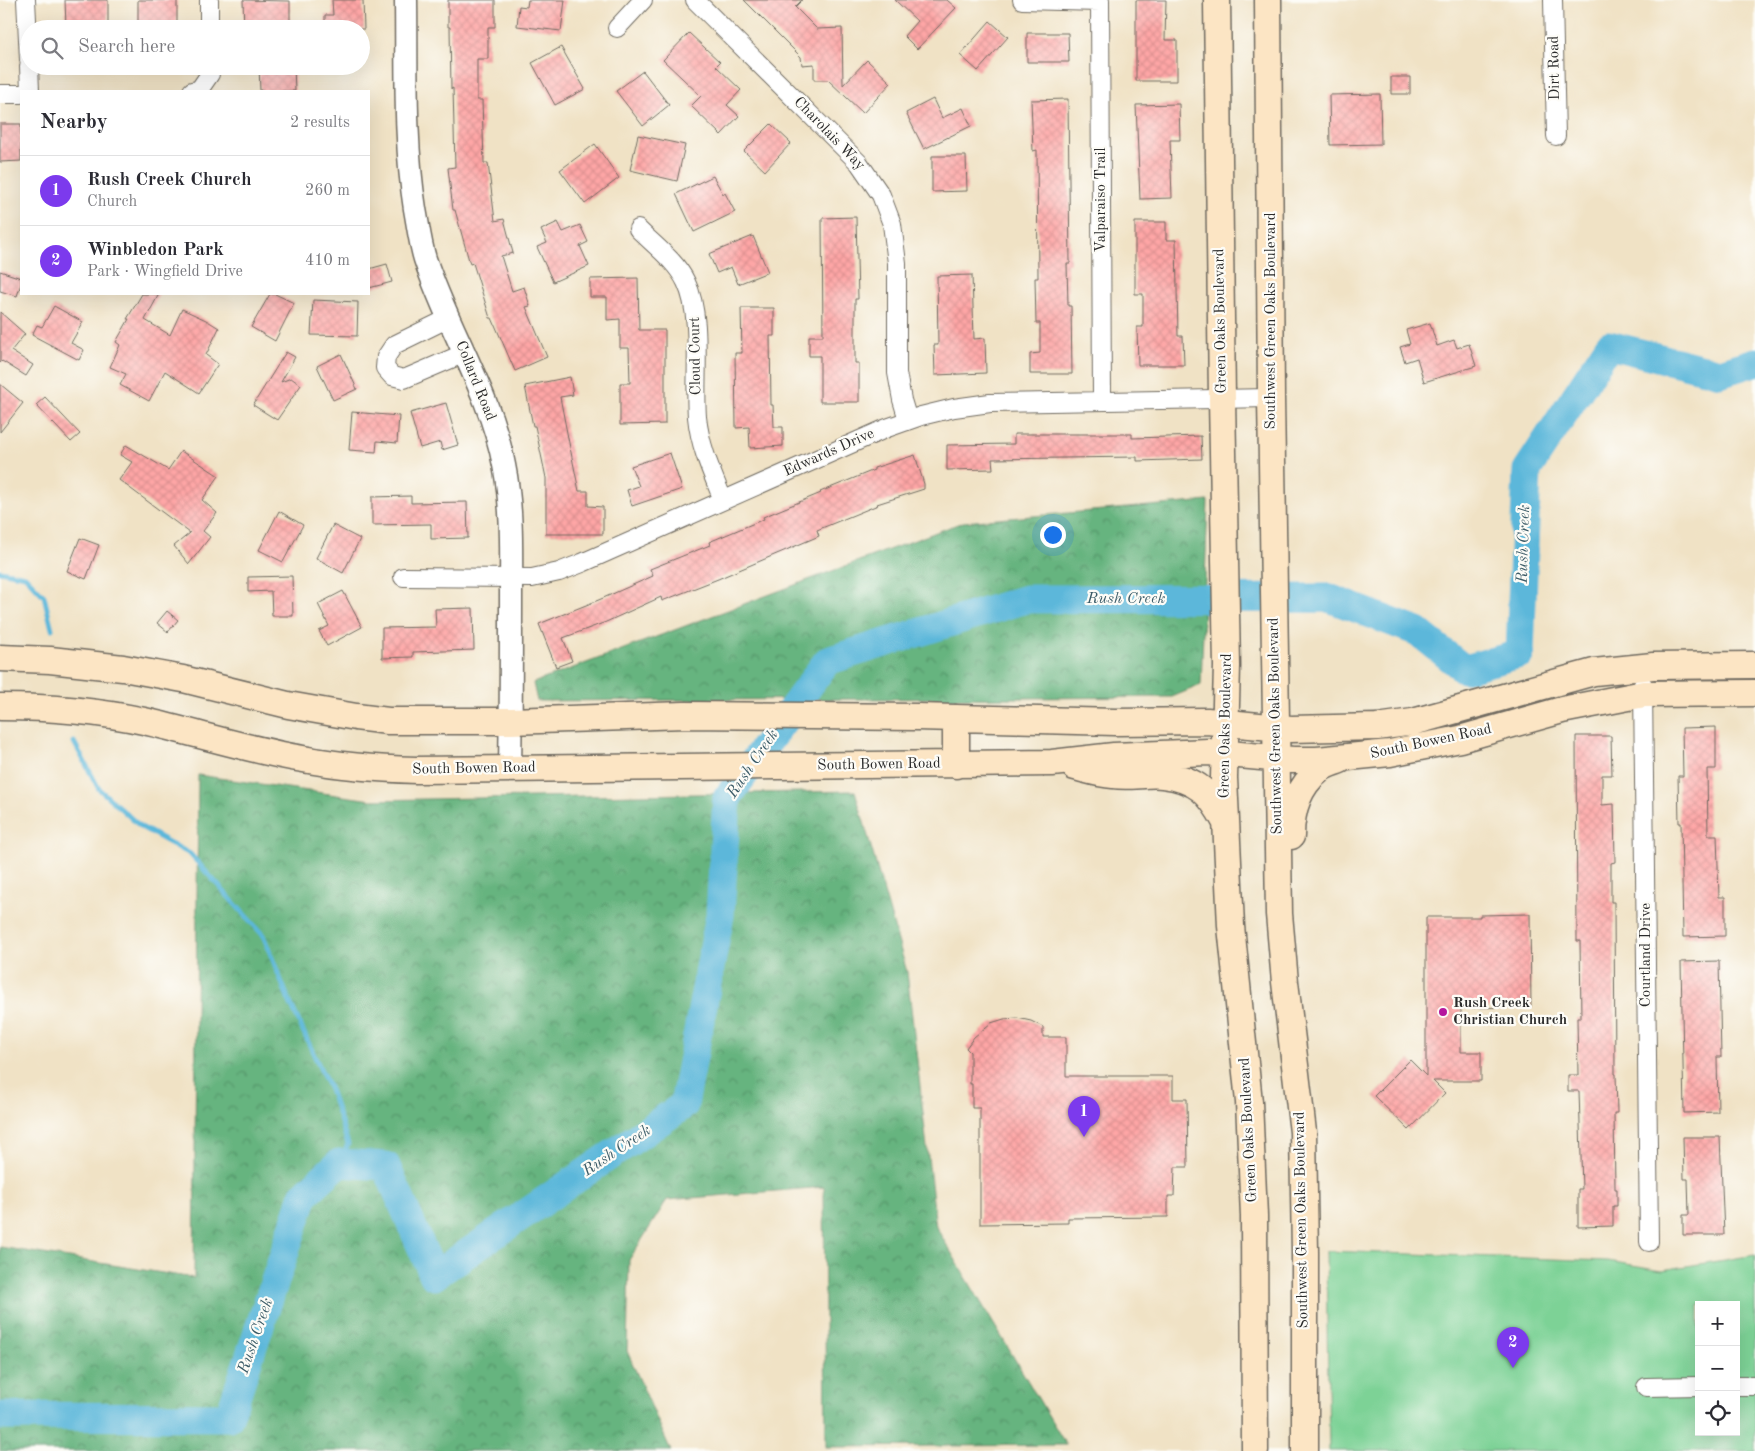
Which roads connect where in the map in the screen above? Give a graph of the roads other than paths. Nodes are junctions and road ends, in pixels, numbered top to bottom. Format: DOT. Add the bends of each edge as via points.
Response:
graph roads {
  1 [pos="26,0"];
  2 [pos="209,0"];
  3 [pos="406,0"];
  4 [pos="643,0"];
  5 [pos="695,0"];
  6 [pos="1022,0"];
  7 [pos="1217,0"];
  8 [pos="1268,0"];
  9 [pos="1553,0"];
  10 [pos="1100,1"];
  11 [pos="27,20"];
  12 [pos="210,20"];
  13 [pos="617,28"];
  14 [pos="29,75"];
  15 [pos="209,75"];
  16 [pos="30,90"];
  17 [pos="199,90"];
  18 [pos="0,94"];
  19 [pos="20,94"];
  20 [pos="1556,136"];
  21 [pos="638,229"];
  22 [pos="448,318"];
  23 [pos="464,353"];
  24 [pos="1271,398"];
  25 [pos="1222,399"];
  26 [pos="1102,400"];
  27 [pos="908,420"];
  28 [pos="723,500"];
  29 [pos="403,577"];
  30 [pos="511,578"];
  31 [pos="0,658"];
  32 [pos="1755,665"];
  33 [pos="1642,667"];
  34 [pos="1518,693"];
  35 [pos="1755,693"];
  36 [pos="1644,694"];
  37 [pos="0,707"];
  38 [pos="956,718"];
  39 [pos="1529,719"];
  40 [pos="511,721"];
  41 [pos="1226,724"];
  42 [pos="1275,728"];
  43 [pos="1224,754"];
  44 [pos="1347,757"];
  45 [pos="1276,759"];
  46 [pos="1052,763"];
  47 [pos="956,764"];
  48 [pos="510,768"];
  49 [pos="1226,822"];
  50 [pos="1284,982"];
  51 [pos="1649,1242"];
  52 [pos="1695,1386"];
  53 [pos="1740,1386"];
  54 [pos="1755,1386"];
  55 [pos="1646,1387"];
  56 [pos="1255,1451"];
  57 [pos="1305,1451"];
  1 -- 11 [label="street"];
  2 -- 12 [label="street"];
  3 -- 22 [label="street, Collard Road" via="407,130 414,200 425,257"];
  4 -- 13 [label="street"];
  5 -- 27 [label="street, Charolais Way" via="859,163 881,195 888,209 897,263 898,373"];
  6 -- 10 [label="street"];
  7 -- 25 [label="main road, Green Oaks Boulevard"];
  8 -- 24 [label="main road, Southwest Green Oaks Boulevard"];
  9 -- 20 [label="street, Dirt Road"];
  10 -- 26 [label="street, Valparaiso Trail"];
  14 -- 16 [label="street"];
  15 -- 17 [label="street"];
  18 -- 19 [label="street"];
  21 -- 28 [label="street, Cloud Court" via="680,272 690,293 695,315 700,434"];
  22 -- 23 [label="street, Collard Road"];
  22 -- 23 [label="street" via="394,345 386,357 385,368 392,376 404,379"];
  23 -- 30 [label="street, Collard Road" via="490,415 504,463 510,509"];
  24 -- 25 [label="street, Edwards Drive"];
  24 -- 42 [label="main road, Southwest Green Oaks Boulevard"];
  25 -- 26 [label="street, Edwards Drive"];
  25 -- 41 [label="main road, Green Oaks Boulevard"];
  26 -- 27 [label="street, Edwards Drive" via="990,403"];
  27 -- 28 [label="street, Edwards Drive"];
  28 -- 30 [label="street, Edwards Drive" via="570,568 532,578"];
  29 -- 30 [label="street, Edwards Drive"];
  30 -- 40 [label="street, Collard Road"];
  31 -- 40 [label="main road, South Bowen Road" via="123,668 288,705 364,718 423,722"];
  32 -- 33 [label="main road, South Bowen Road"];
  33 -- 34 [label="main road, South Bowen Road" via="1594,672"];
  33 -- 36 [label="street, Courtland Drive"];
  34 -- 39 [label="main road"];
  34 -- 42 [label="main road, South Bowen Road" via="1413,722"];
  35 -- 36 [label="main road, South Bowen Road"];
  36 -- 39 [label="main road, South Bowen Road"];
  36 -- 51 [label="street, Courtland Drive"];
  37 -- 48 [label="main road, South Bowen Road" via="73,710 134,720 258,750 350,765 416,770"];
  38 -- 40 [label="main road, South Bowen Road" via="684,715"];
  38 -- 41 [label="main road, South Bowen Road" via="1207,721"];
  38 -- 47 [label="main road"];
  39 -- 44 [label="main road, South Bowen Road" via="1460,739 1390,753"];
  40 -- 48 [label="street, Collard Road"];
  41 -- 42 [label="main road, South Bowen Road"];
  41 -- 43 [label="main road, Green Oaks Boulevard"];
  42 -- 45 [label="main road, Southwest Green Oaks Boulevard"];
  43 -- 45 [label="main road, South Bowen Road"];
  43 -- 46 [label="main road, South Bowen Road" via="1114,756"];
  43 -- 49 [label="main road, Green Oaks Boulevard"];
  44 -- 45 [label="main road, South Bowen Road"];
  44 -- 50 [label="main road" via="1320,769 1296,801 1291,824 1293,901"];
  45 -- 50 [label="main road, Southwest Green Oaks Boulevard" via="1279,914"];
  46 -- 47 [label="main road, South Bowen Road"];
  46 -- 49 [label="main road" via="1114,776 1164,775 1190,782 1206,791"];
  47 -- 48 [label="main road, South Bowen Road"];
  49 -- 56 [label="main road, Green Oaks Boulevard" via="1231,926 1249,1102 1254,1216"];
  50 -- 57 [label="main road, Southwest Green Oaks Boulevard" via="1303,1132"];
  52 -- 55 [label="street"];
  53 -- 54 [label="street"];
}
